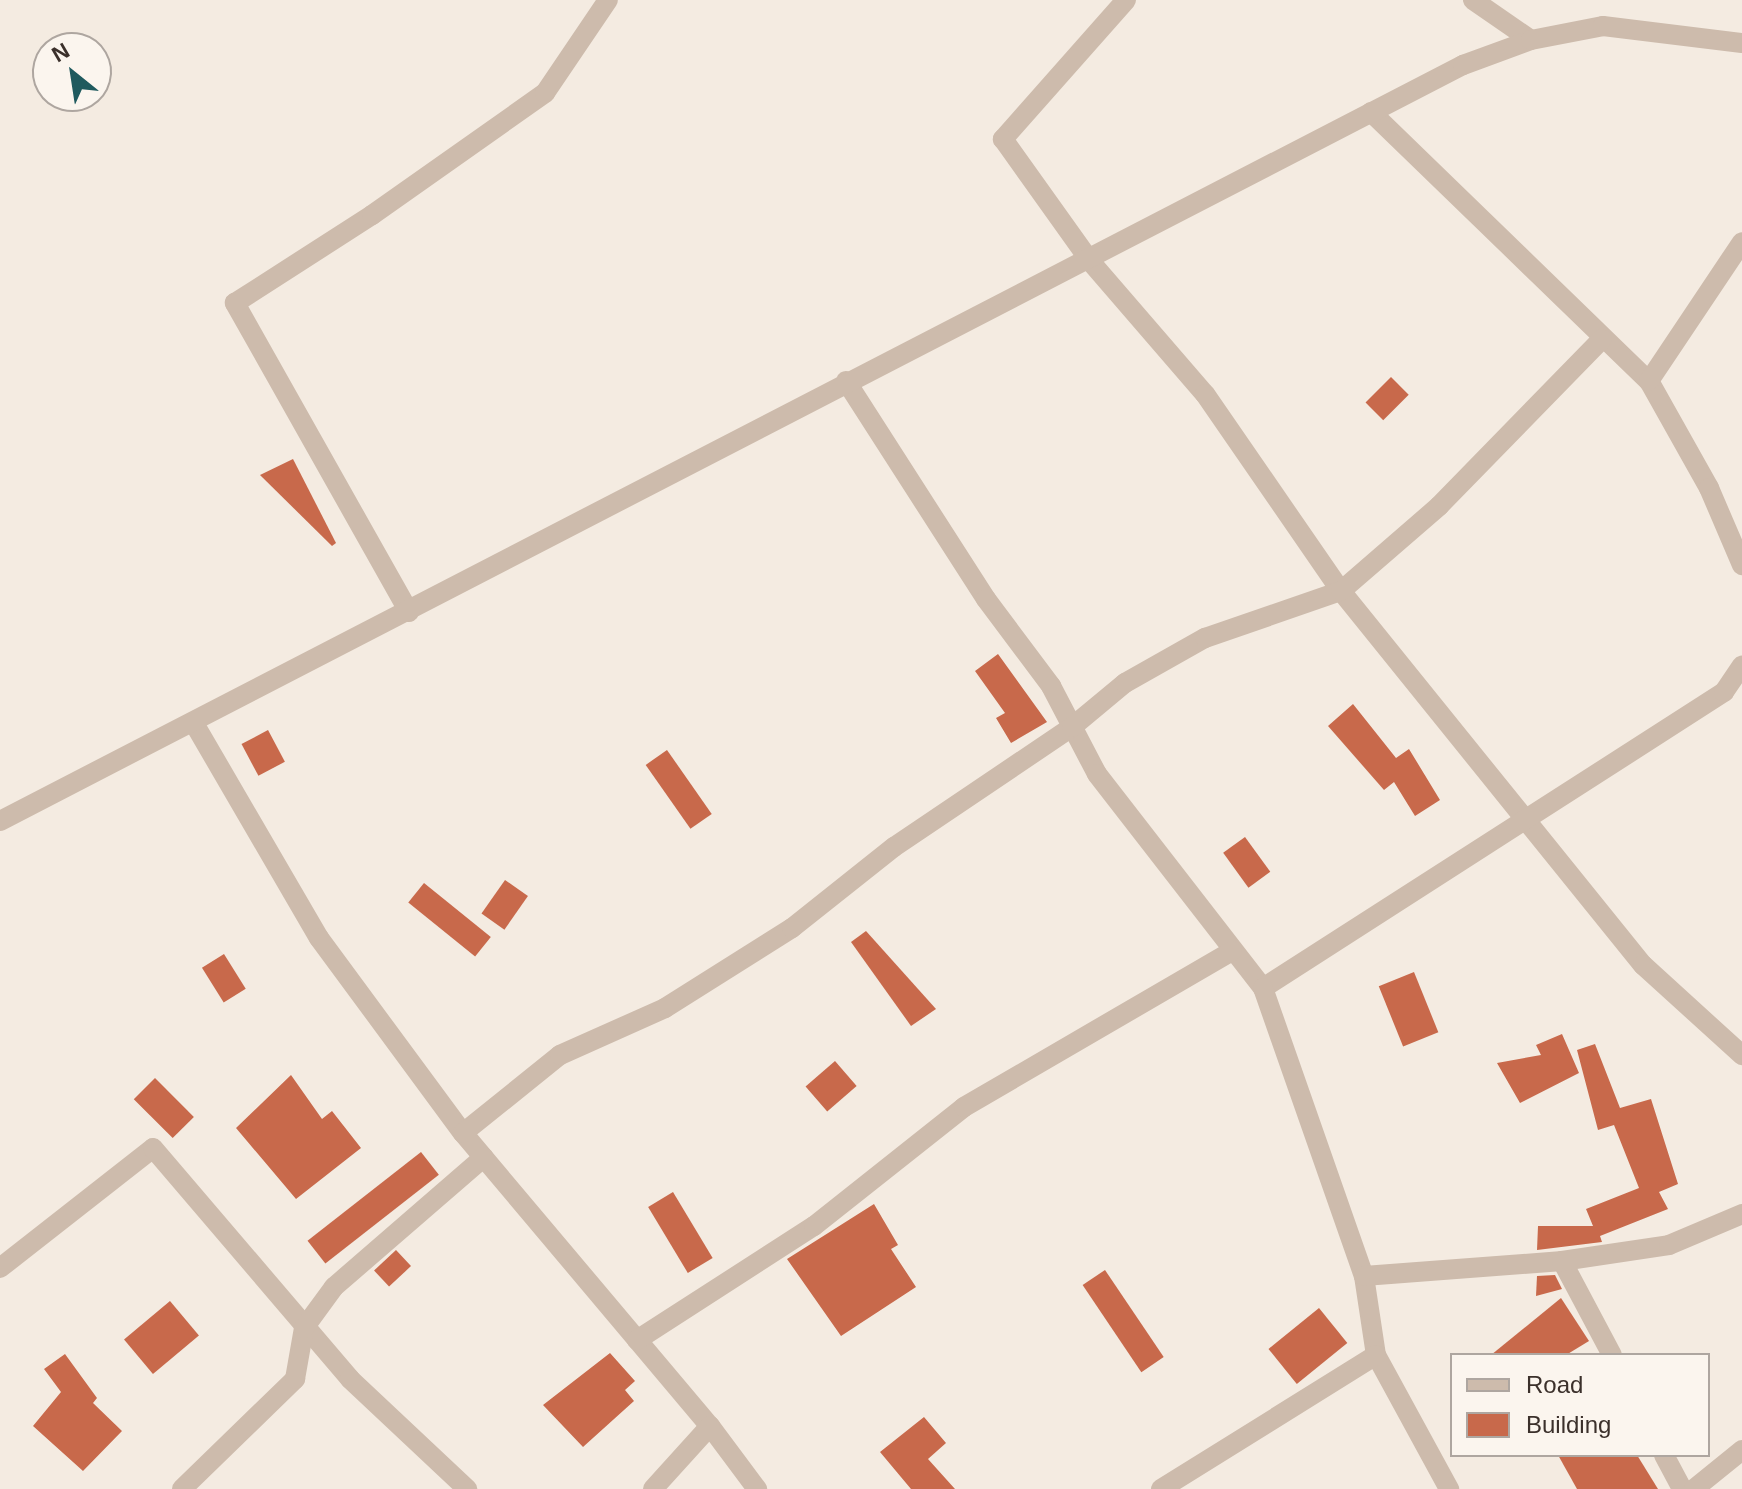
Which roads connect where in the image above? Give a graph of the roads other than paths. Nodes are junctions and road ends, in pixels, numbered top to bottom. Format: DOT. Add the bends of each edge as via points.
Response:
graph roads {
  1 [pos="608,0"];
  2 [pos="1126,0"];
  3 [pos="1473,0"];
  4 [pos="1531,40"];
  5 [pos="1742,43"];
  6 [pos="1371,112"];
  7 [pos="1742,242"];
  8 [pos="1090,261"];
  9 [pos="1602,339"];
  10 [pos="846,381"];
  11 [pos="1649,381"];
  12 [pos="1742,565"];
  13 [pos="1341,591"];
  14 [pos="409,612"];
  15 [pos="1742,665"];
  16 [pos="195,725"];
  17 [pos="1072,727"];
  18 [pos="1524,817"];
  19 [pos="0,821"];
  20 [pos="1232,951"];
  21 [pos="1263,988"];
  22 [pos="1742,1055"];
  23 [pos="463,1133"];
  24 [pos="484,1157"];
  25 [pos="1742,1214"];
  26 [pos="1562,1261"];
  27 [pos="0,1268"];
  28 [pos="1364,1276"];
  29 [pos="304,1328"];
  30 [pos="637,1340"];
  31 [pos="1611,1353"];
  32 [pos="1376,1355"];
  33 [pos="710,1426"];
  34 [pos="1742,1450"];
  35 [pos="1665,1457"];
  36 [pos="182,1489"];
  37 [pos="467,1489"];
  38 [pos="653,1489"];
  39 [pos="757,1489"];
  40 [pos="1161,1489"];
  41 [pos="1449,1489"];
  42 [pos="1682,1489"];
  43 [pos="1694,1489"];
  1 -- 14 [label="street" via="545,93 235,303"];
  2 -- 8 [label="street" via="1003,139"];
  3 -- 4 [label="street"];
  4 -- 5 [label="street" via="1603,26"];
  4 -- 6 [label="street" via="1463,65"];
  6 -- 8 [label="street"];
  6 -- 9 [label="street"];
  7 -- 11 [label="street"];
  8 -- 10 [label="street"];
  8 -- 13 [label="street" via="1205,394"];
  9 -- 11 [label="street"];
  9 -- 13 [label="street" via="1439,506"];
  10 -- 14 [label="street"];
  10 -- 17 [label="street" via="986,599 1051,686"];
  11 -- 12 [label="street" via="1709,488"];
  13 -- 17 [label="street" via="1205,638 1125,683"];
  13 -- 18 [label="street"];
  14 -- 16 [label="street"];
  15 -- 18 [label="street" via="1724,692"];
  16 -- 19 [label="street"];
  16 -- 23 [label="street" via="319,938"];
  17 -- 20 [label="street" via="1097,774"];
  17 -- 23 [label="street" via="894,847 792,928 665,1008 560,1055"];
  18 -- 21 [label="street"];
  18 -- 22 [label="street" via="1643,965"];
  20 -- 21 [label="street"];
  20 -- 30 [label="street" via="964,1107 814,1226"];
  21 -- 28 [label="street"];
  23 -- 24 [label="street"];
  24 -- 29 [label="street" via="334,1287"];
  24 -- 30 [label="street"];
  25 -- 26 [label="street" via="1669,1245"];
  26 -- 28 [label="street"];
  26 -- 31 [label="street"];
  27 -- 29 [label="street" via="153,1148"];
  28 -- 32 [label="street"];
  29 -- 36 [label="street" via="295,1379"];
  29 -- 37 [label="street"];
  30 -- 33 [label="street"];
  32 -- 40 [label="street"];
  32 -- 41 [label="street"];
  33 -- 38 [label="street"];
  33 -- 39 [label="street"];
  34 -- 43 [label="street"];
  35 -- 42 [label="street"];
}
